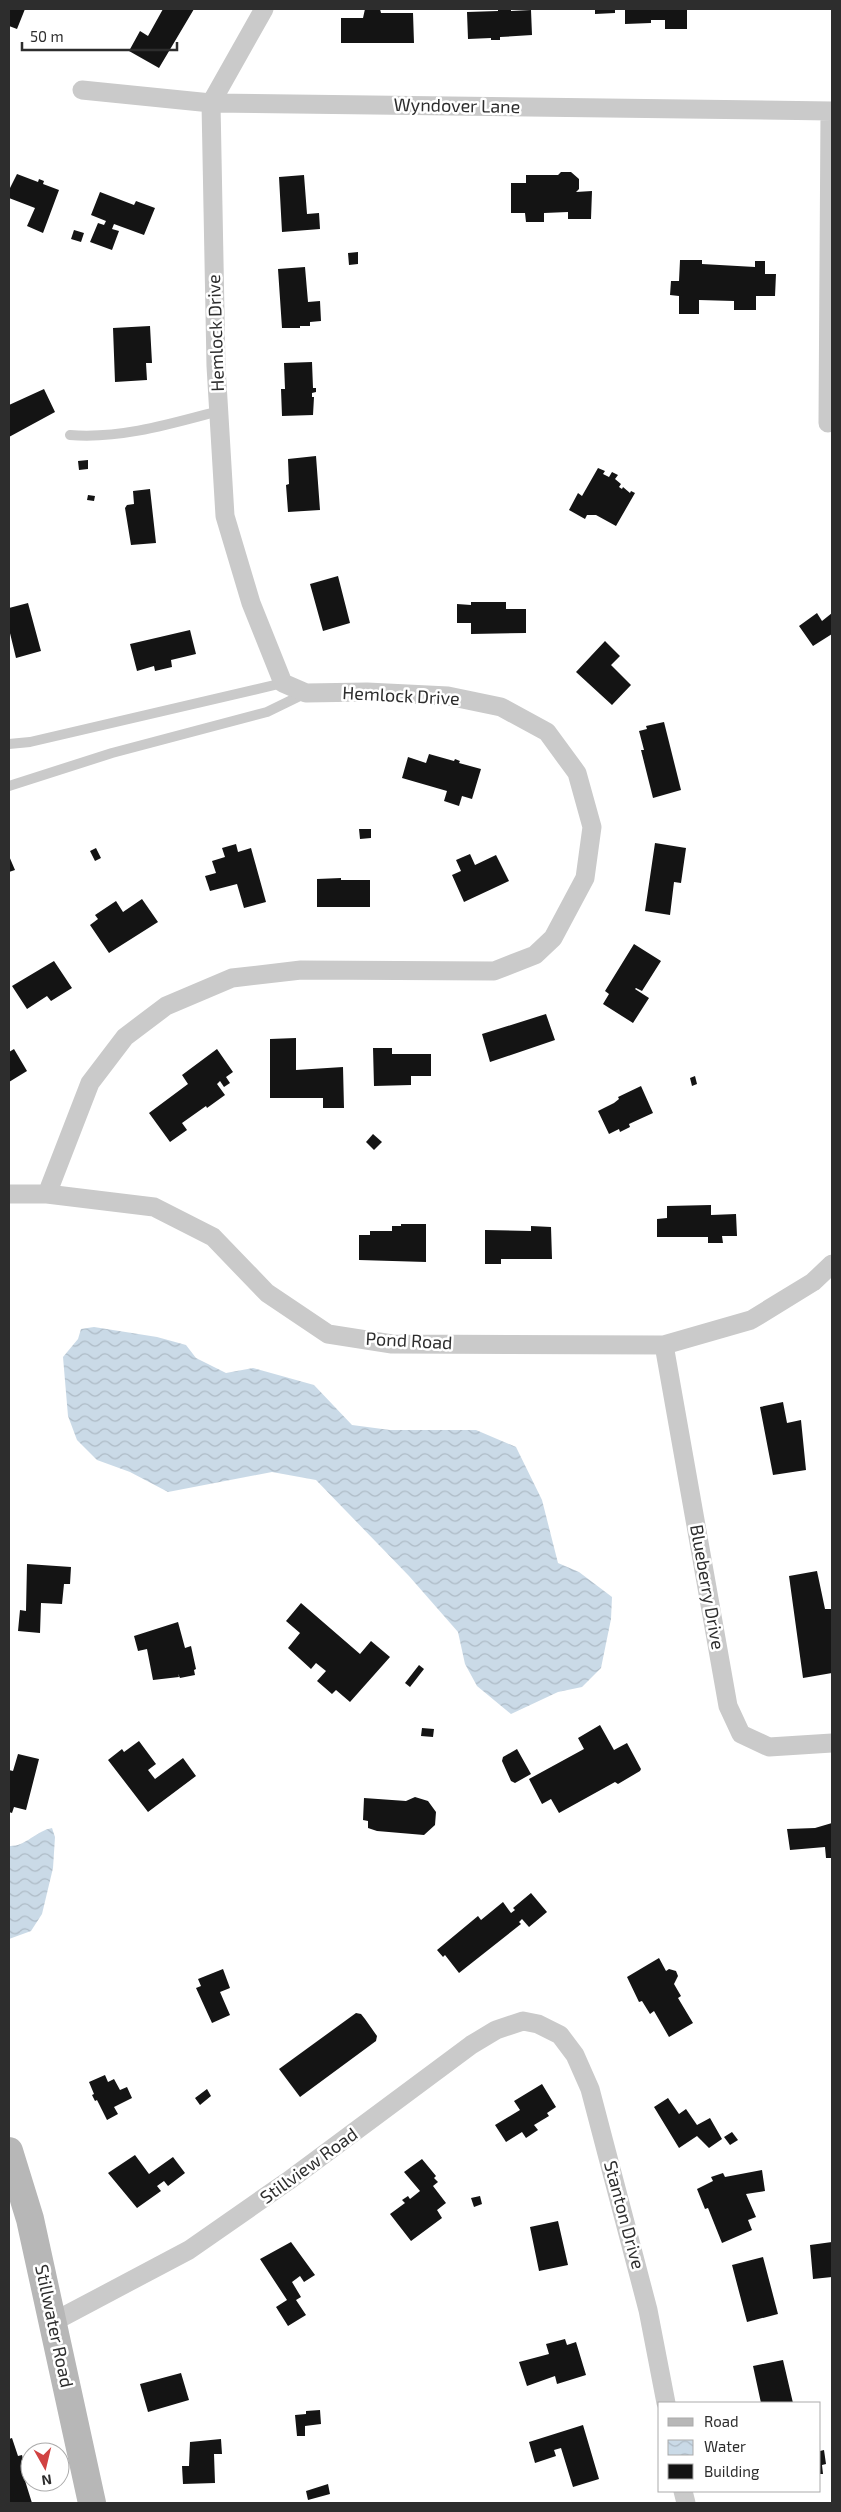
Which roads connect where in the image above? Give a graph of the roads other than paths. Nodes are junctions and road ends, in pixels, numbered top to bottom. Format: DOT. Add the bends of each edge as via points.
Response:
graph roads {
  1 [pos="264,9"];
  2 [pos="82,90"];
  3 [pos="211,103"];
  4 [pos="831,111"];
  5 [pos="219,411"];
  6 [pos="828,423"];
  7 [pos="70,435"];
  8 [pos="283,683"];
  9 [pos="306,693"];
  10 [pos="9,744"];
  11 [pos="9,786"];
  12 [pos="9,1194"];
  13 [pos="47,1194"];
  14 [pos="832,1264"];
  15 [pos="664,1345"];
  16 [pos="832,1743"];
  17 [pos="560,2035"];
  18 [pos="9,2150"];
  19 [pos="53,2322"];
  20 [pos="666,2402"];
  21 [pos="92,2503"];
  1 -- 3 [label="street"];
  2 -- 3 [label="street, Wyndover Lane"];
  3 -- 4 [label="street, Wyndover Lane"];
  3 -- 5 [label="street, Hemlock Drive"];
  4 -- 6 [label="street"];
  5 -- 7 [label="lane" via="134,432 95,437"];
  5 -- 8 [label="street, Hemlock Drive" via="225,516 251,603"];
  8 -- 9 [label="street, Hemlock Drive"];
  8 -- 10 [label="lane" via="30,742"];
  9 -- 11 [label="lane" via="267,712 112,753"];
  9 -- 13 [label="street, Hemlock Drive" via="448,696 501,707 547,732 576,773 592,827 585,878 553,938 535,955 494,971 301,970 232,978 166,1006 125,1037 90,1083"];
  12 -- 13 [label="street, Pond Road"];
  13 -- 15 [label="street, Pond Road" via="154,1206 213,1237 267,1293 328,1334 392,1344"];
  14 -- 15 [label="street, Pond Road" via="813,1282 751,1320"];
  15 -- 16 [label="street, Blueberry Drive" via="728,1706 742,1734 769,1747"];
  17 -- 19 [label="street, Stillview Road" via="538,2024 523,2021 496,2030 189,2250"];
  17 -- 20 [label="street, Stanton Drive" via="575,2055 590,2089 648,2310"];
  18 -- 19 [label="main road, Stillwater Road" via="30,2218"];
  19 -- 21 [label="main road, Stillwater Road"];
}
